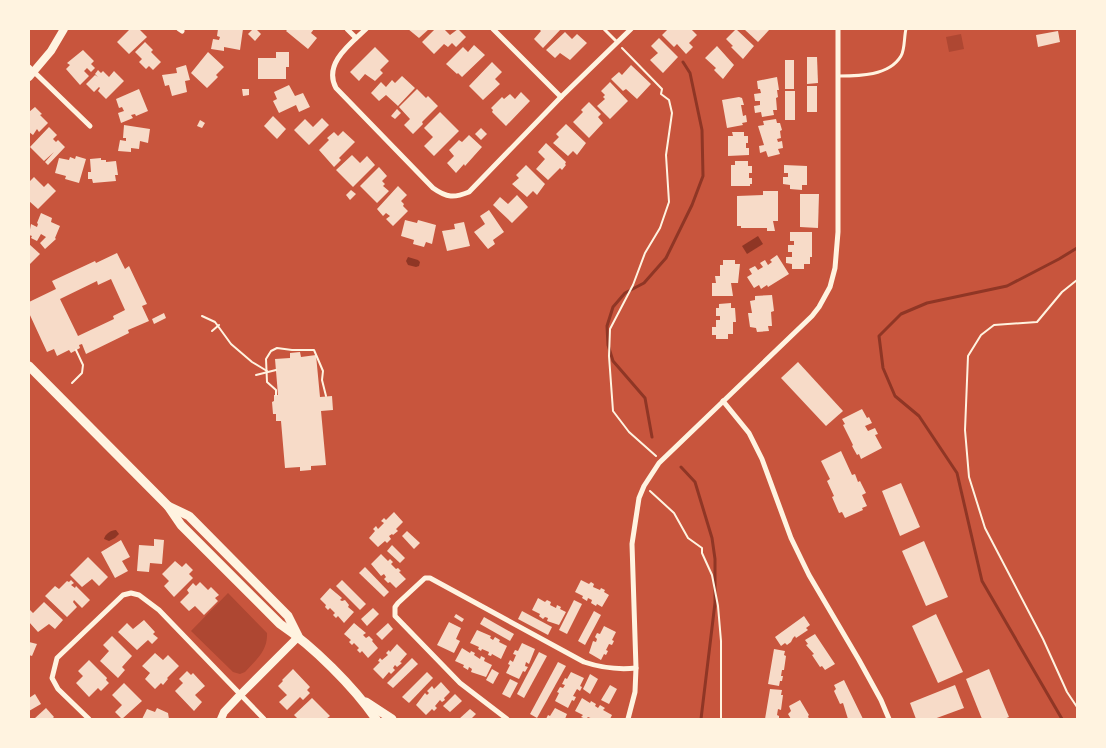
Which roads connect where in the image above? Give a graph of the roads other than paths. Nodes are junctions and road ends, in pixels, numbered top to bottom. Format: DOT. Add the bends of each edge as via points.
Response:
graph roads {
  1 [pos="64,29"];
  2 [pos="347,29"];
  3 [pos="366,29"];
  4 [pos="493,29"];
  5 [pos="604,29"];
  6 [pos="631,29"];
  7 [pos="838,29"];
  8 [pos="906,29"];
  9 [pos="356,38"];
  10 [pos="617,42"];
  11 [pos="30,72"];
  12 [pos="839,76"];
  13 [pos="561,97"];
  14 [pos="90,126"];
  15 [pos="29,366"];
  16 [pos="723,401"];
  17 [pos="298,636"];
  18 [pos="636,668"];
  19 [pos="240,695"];
  20 [pos="362,699"];
  21 [pos="89,719"];
  22 [pos="221,719"];
  23 [pos="264,719"];
  24 [pos="376,719"];
  25 [pos="392,719"];
  26 [pos="507,719"];
  27 [pos="628,719"];
  28 [pos="889,719"];
  1 -- 11 [label="street" via="51,50"];
  2 -- 9 [label="street"];
  3 -- 9 [label="street"];
  4 -- 13 [label="street"];
  5 -- 10 [label="lane"];
  6 -- 10 [label="street"];
  7 -- 12 [label="street"];
  8 -- 12 [label="lane" via="902,56 890,66 860,76"];
  9 -- 13 [label="street" via="332,67 336,88 433,188 451,196 469,192"];
  10 -- 13 [label="street"];
  11 -- 14 [label="street"];
  12 -- 16 [label="street" via="838,232 830,287 812,316"];
  15 -- 17 [label="main road" via="168,506 189,516 242,569 288,616"];
  16 -- 18 [label="street" via="662,461 639,498 632,544"];
  16 -- 28 [label="street" via="748,432 765,465 791,538 809,575 864,668"];
  17 -- 19 [label="street"];
  17 -- 20 [label="main road"];
  18 -- 26 [label="street" via="614,670 584,662 425,578 398,603 395,616 460,683"];
  18 -- 27 [label="street" via="635,692"];
  19 -- 21 [label="street" via="159,610 139,594 131,593 123,595 56,658 52,678"];
  19 -- 22 [label="street"];
  19 -- 23 [label="street"];
  20 -- 24 [label="main road"];
  20 -- 25 [label="main road"];
}
